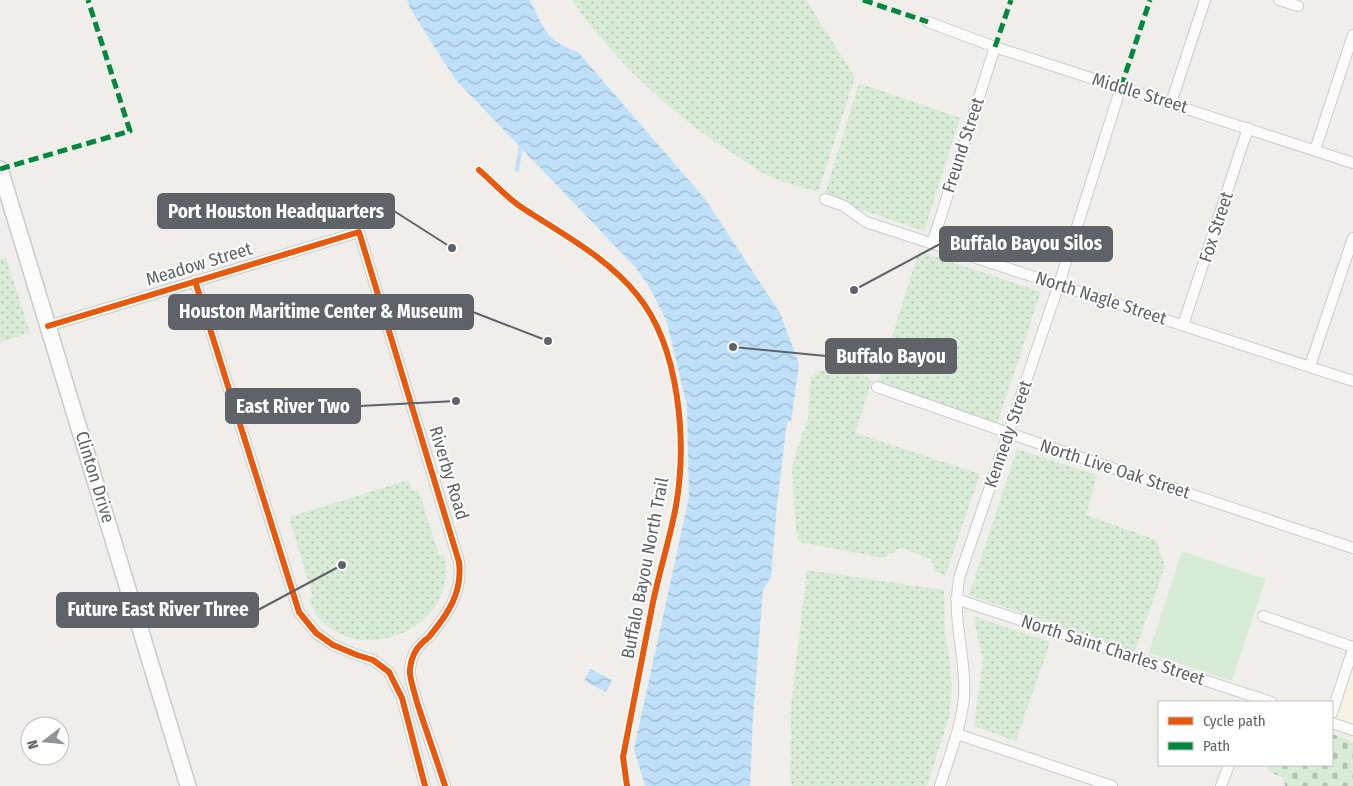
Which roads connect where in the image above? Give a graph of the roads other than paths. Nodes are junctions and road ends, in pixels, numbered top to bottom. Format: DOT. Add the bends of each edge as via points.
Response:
graph roads {
  1 [pos="1204,0"];
  2 [pos="1279,0"];
  3 [pos="1298,6"];
  4 [pos="928,22"];
  5 [pos="1353,35"];
  6 [pos="995,47"];
  7 [pos="1122,87"];
  8 [pos="1171,103"];
  9 [pos="1248,128"];
  10 [pos="1315,150"];
  11 [pos="1353,163"];
  12 [pos="0,169"];
  13 [pos="825,199"];
  14 [pos="359,232"];
  15 [pos="1353,238"];
  16 [pos="932,244"];
  17 [pos="195,281"];
  18 [pos="1059,284"];
  19 [pos="1183,325"];
  20 [pos="48,326"];
  21 [pos="1310,366"];
  22 [pos="1353,381"];
  23 [pos="877,387"];
  24 [pos="1007,433"];
  25 [pos="1353,548"];
  26 [pos="956,599"];
  27 [pos="1263,616"];
  28 [pos="1353,648"];
  29 [pos="1252,699"];
  30 [pos="1265,701"];
  31 [pos="1333,710"];
  32 [pos="1333,722"];
  33 [pos="1353,730"];
  34 [pos="957,734"];
  35 [pos="1229,766"];
  36 [pos="188,786"];
  37 [pos="425,786"];
  38 [pos="445,786"];
  39 [pos="940,786"];
  40 [pos="1112,786"];
  41 [pos="1222,786"];
  1 -- 8 [label="street"];
  2 -- 3 [label="street"];
  4 -- 6 [label="street, Middle Street"];
  5 -- 10 [label="street"];
  6 -- 7 [label="street, Middle Street"];
  6 -- 16 [label="street, Freund Street"];
  7 -- 8 [label="street, Middle Street"];
  7 -- 18 [label="street, Kennedy Street"];
  8 -- 9 [label="street, Middle Street"];
  9 -- 10 [label="street, Middle Street"];
  9 -- 19 [label="street, Fox Street"];
  10 -- 11 [label="street, Middle Street"];
  12 -- 20 [label="main road, Clinton Drive"];
  13 -- 16 [label="street, North Nagle Street" via="844,206 866,222"];
  14 -- 17 [label="street, Meadow Street"];
  14 -- 38 [label="street, Riverby Road" via="458,555 460,576 455,598 448,613 418,647 410,668 425,729"];
  15 -- 21 [label="street"];
  16 -- 18 [label="street, North Nagle Street"];
  17 -- 20 [label="street, Meadow Street"];
  17 -- 37 [label="street" via="299,612 316,633 333,645 374,660 385,668 402,698"];
  18 -- 19 [label="street, North Nagle Street"];
  18 -- 24 [label="street, Kennedy Street"];
  19 -- 21 [label="street, North Nagle Street"];
  20 -- 36 [label="main road, Clinton Drive"];
  21 -- 22 [label="street, North Nagle Street"];
  23 -- 24 [label="street, North Live Oak Street"];
  24 -- 25 [label="street, North Live Oak Street"];
  24 -- 26 [label="street, Kennedy Street" via="960,575"];
  26 -- 29 [label="street, North Saint Charles Street"];
  26 -- 34 [label="street, Kennedy Street" via="964,688"];
  27 -- 28 [label="street"];
  28 -- 31 [label="street"];
  29 -- 30 [label="street, North Saint Charles Street"];
  32 -- 33 [label="street"];
  34 -- 39 [label="street, Kennedy Street"];
  34 -- 40 [label="street"];
  35 -- 41 [label="street"];
}
